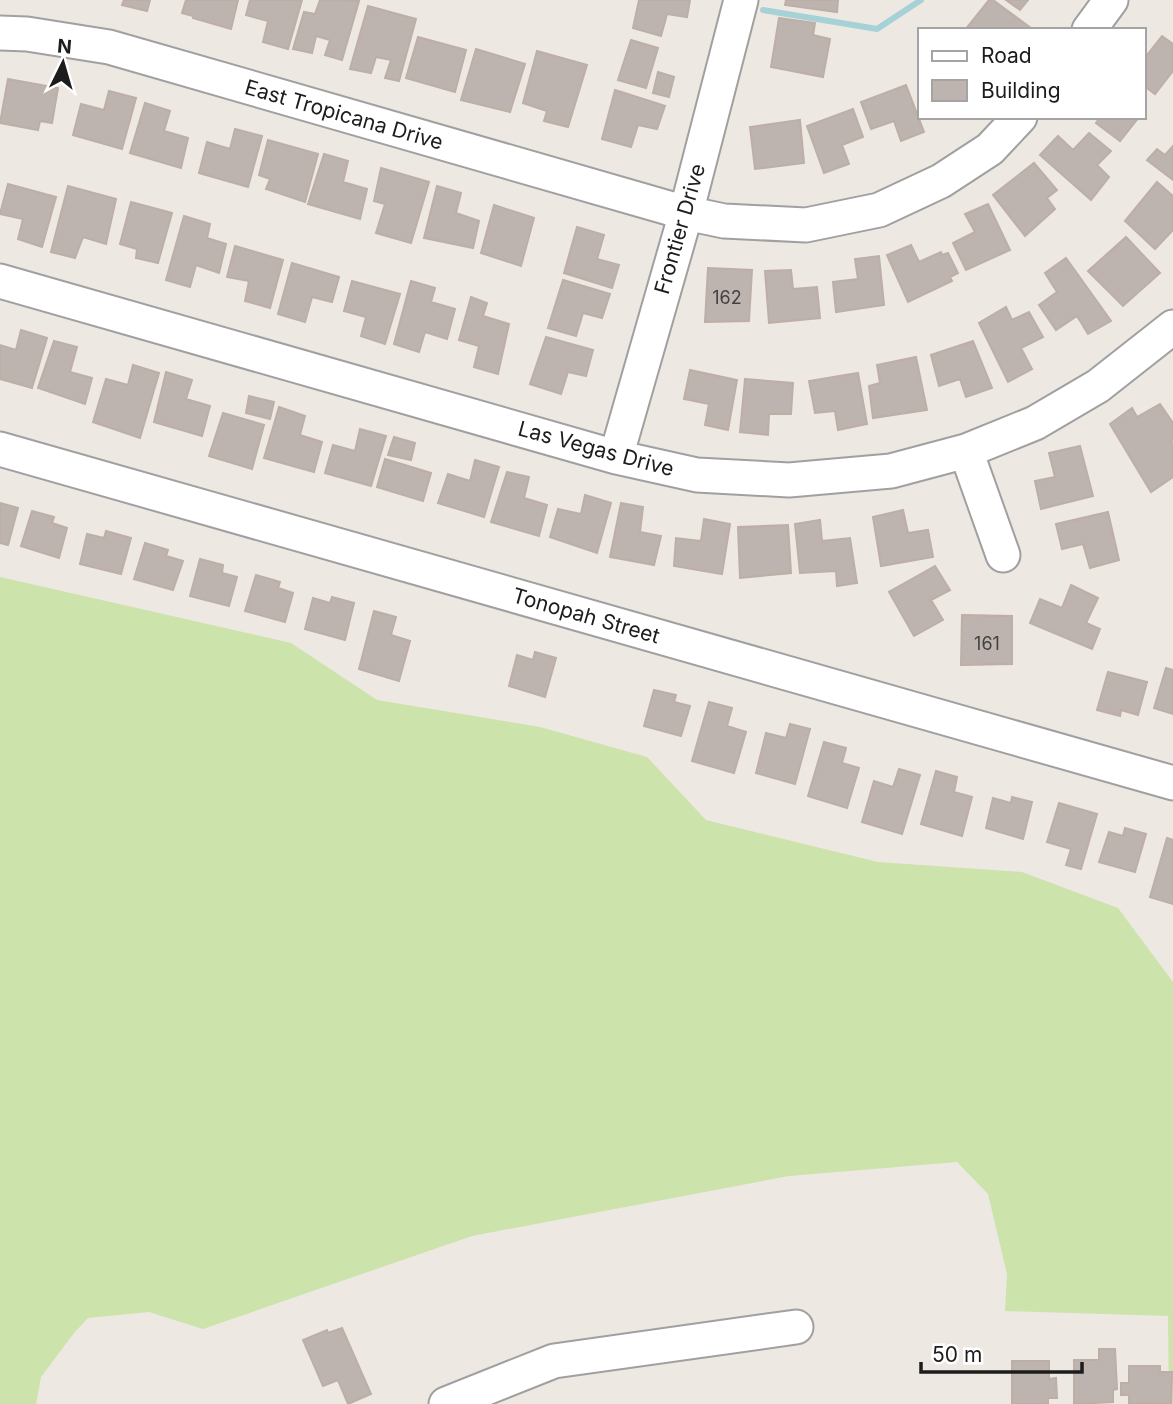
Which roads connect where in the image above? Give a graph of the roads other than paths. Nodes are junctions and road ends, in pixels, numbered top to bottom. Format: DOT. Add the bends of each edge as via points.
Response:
graph roads {
  1 [pos="741,0"];
  2 [pos="1111,0"];
  3 [pos="1090,28"];
  4 [pos="0,33"];
  5 [pos="1018,119"];
  6 [pos="685,213"];
  7 [pos="0,281"];
  8 [pos="1173,327"];
  9 [pos="0,449"];
  10 [pos="966,451"];
  11 [pos="616,457"];
  12 [pos="1003,555"];
  13 [pos="1173,783"];
  14 [pos="796,1327"];
  15 [pos="446,1404"];
  1 -- 6 [label="street, Frontier Drive"];
  2 -- 3 [label="street"];
  4 -- 6 [label="street, East Tropicana Drive" via="108,47"];
  5 -- 6 [label="street, East Tropicana Drive" via="990,149 951,175 879,211 806,225 724,221"];
  6 -- 11 [label="street, Frontier Drive"];
  7 -- 11 [label="street, Las Vegas Drive"];
  8 -- 10 [label="street, Las Vegas Drive" via="1098,386 1035,423"];
  9 -- 13 [label="street, Tonopah Street"];
  10 -- 11 [label="street, Las Vegas Drive" via="891,471 789,480 697,475"];
  10 -- 12 [label="street"];
  14 -- 15 [label="street" via="554,1362"];
}
